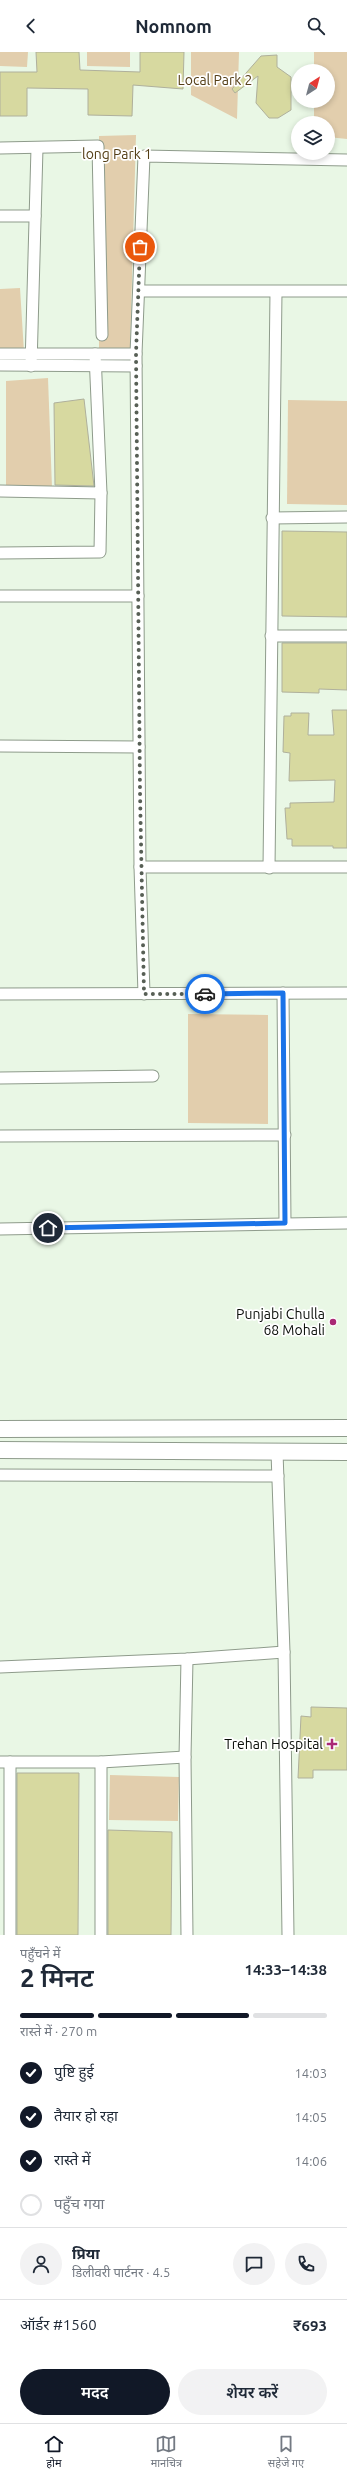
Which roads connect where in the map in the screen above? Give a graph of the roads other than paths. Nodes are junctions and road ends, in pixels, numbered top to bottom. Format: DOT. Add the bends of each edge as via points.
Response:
graph roads {
  1 [pos="0,148"];
  2 [pos="37,148"];
  3 [pos="347,160"];
  4 [pos="0,216"];
  5 [pos="35,216"];
  6 [pos="139,291"];
  7 [pos="276,292"];
  8 [pos="347,292"];
  9 [pos="102,335"];
  10 [pos="0,354"];
  11 [pos="95,354"];
  12 [pos="136,354"];
  13 [pos="31,360"];
  14 [pos="0,365"];
  15 [pos="95,366"];
  16 [pos="136,366"];
  17 [pos="0,491"];
  18 [pos="101,493"];
  19 [pos="347,517"];
  20 [pos="272,518"];
  21 [pos="0,553"];
  22 [pos="0,596"];
  23 [pos="138,596"];
  24 [pos="271,636"];
  25 [pos="347,636"];
  26 [pos="0,746"];
  27 [pos="139,747"];
  28 [pos="140,867"];
  29 [pos="347,867"];
  30 [pos="269,868"];
  31 [pos="283,993"];
  32 [pos="0,994"];
  33 [pos="144,994"];
  34 [pos="347,994"];
  35 [pos="153,1076"];
  36 [pos="0,1078"];
  37 [pos="285,1135"];
  38 [pos="0,1136"];
  39 [pos="285,1223"];
  40 [pos="347,1223"];
  41 [pos="0,1229"];
  42 [pos="347,1428"];
  43 [pos="0,1429"];
  44 [pos="0,1450"];
  45 [pos="277,1452"];
  46 [pos="347,1452"];
  47 [pos="0,1475"];
  48 [pos="278,1476"];
  49 [pos="284,1652"];
  50 [pos="187,1659"];
  51 [pos="0,1667"];
  52 [pos="185,1757"];
  53 [pos="5,1762"];
  54 [pos="101,1762"];
  55 [pos="10,1935"];
  56 [pos="101,1935"];
  57 [pos="188,1935"];
  58 [pos="288,1935"];
  1 -- 2 [label="street"];
  2 -- 5 [label="street"];
  2 -- 9 [label="street" via="98,146"];
  3 -- 6 [label="street" via="144,156"];
  4 -- 5 [label="street"];
  5 -- 13 [label="street"];
  6 -- 7 [label="street"];
  6 -- 12 [label="street"];
  7 -- 8 [label="street"];
  7 -- 20 [label="street"];
  10 -- 13 [label="street"];
  11 -- 12 [label="street"];
  11 -- 13 [label="street"];
  11 -- 15 [label="street"];
  12 -- 16 [label="street"];
  13 -- 14 [label="street"];
  13 -- 15 [label="street"];
  15 -- 16 [label="street"];
  15 -- 18 [label="street"];
  16 -- 23 [label="street"];
  17 -- 18 [label="street"];
  18 -- 21 [label="street" via="100,552"];
  19 -- 20 [label="street"];
  20 -- 24 [label="street"];
  22 -- 23 [label="street"];
  23 -- 27 [label="street"];
  24 -- 25 [label="street"];
  24 -- 30 [label="street"];
  26 -- 27 [label="street"];
  27 -- 28 [label="street"];
  28 -- 30 [label="street"];
  28 -- 33 [label="street"];
  29 -- 30 [label="street"];
  31 -- 33 [label="street"];
  31 -- 34 [label="street"];
  31 -- 37 [label="street"];
  32 -- 33 [label="street"];
  35 -- 36 [label="street"];
  37 -- 38 [label="street"];
  37 -- 39 [label="street"];
  39 -- 40 [label="street"];
  39 -- 41 [label="street"];
  42 -- 43 [label="main road"];
  44 -- 45 [label="main road"];
  45 -- 46 [label="main road"];
  45 -- 48 [label="street"];
  47 -- 48 [label="street"];
  48 -- 49 [label="street"];
  49 -- 50 [label="street"];
  49 -- 58 [label="street"];
  50 -- 51 [label="street"];
  50 -- 52 [label="street"];
  52 -- 54 [label="street"];
  52 -- 57 [label="street"];
  53 -- 54 [label="street"];
  53 -- 55 [label="street"];
  54 -- 56 [label="street"];
}
